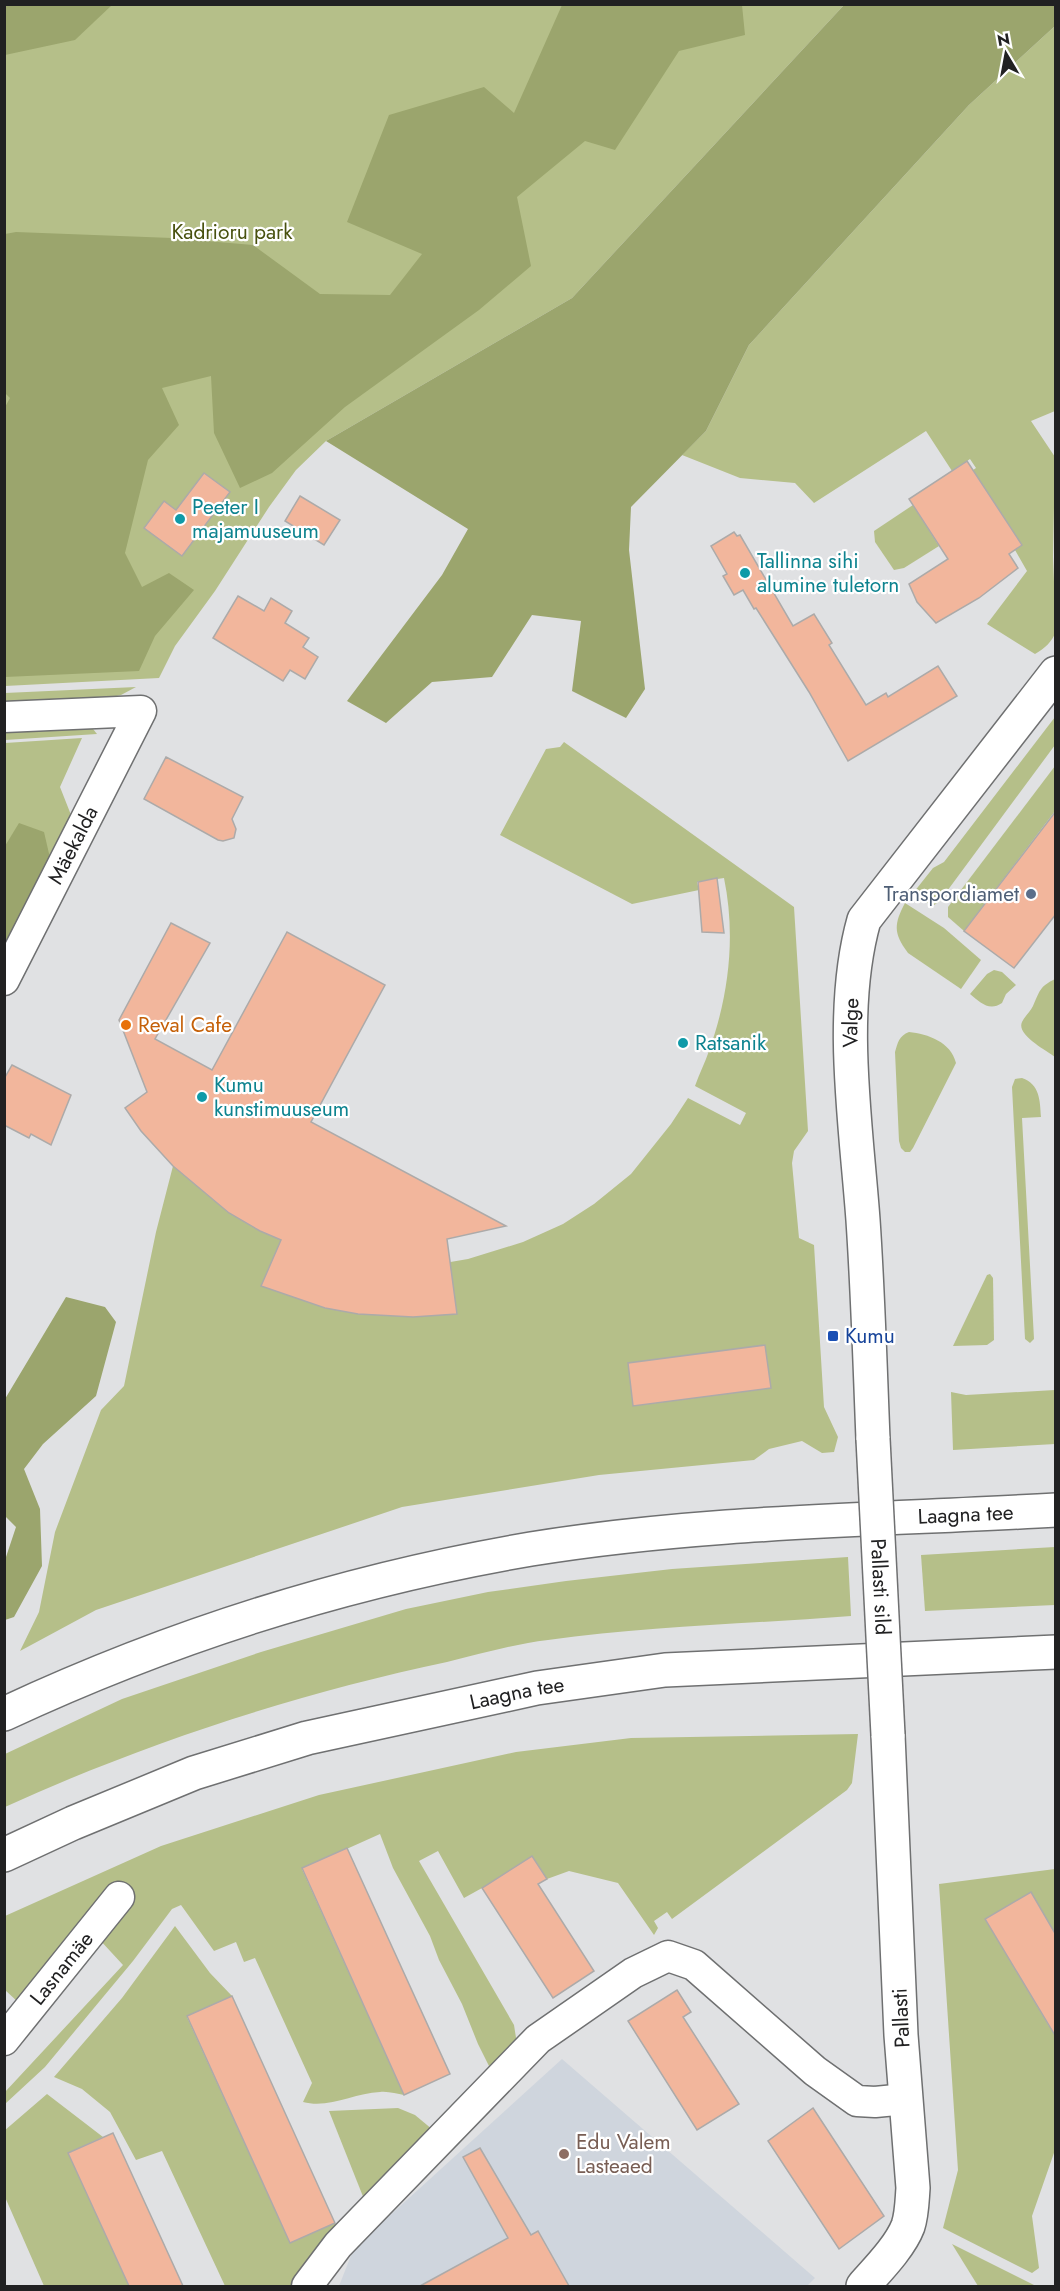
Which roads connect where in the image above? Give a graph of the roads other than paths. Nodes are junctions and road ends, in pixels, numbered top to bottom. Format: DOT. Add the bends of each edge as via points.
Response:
graph roads {
  1 [pos="1056,673"];
  2 [pos="4,717"];
  3 [pos="4,980"];
  4 [pos="873,1439"];
  5 [pos="1056,1510"];
  6 [pos="1056,1652"];
  7 [pos="4,1714"];
  8 [pos="888,1735"];
  9 [pos="4,1855"];
  10 [pos="119,1897"];
  11 [pos="4,2040"];
  12 [pos="906,2099"];
  13 [pos="307,2286"];
  14 [pos="863,2286"];
  1 -- 4 [label="main road, Valge" via="864,920 856,946 850,1034"];
  2 -- 3 [label="street, Mäekalda" via="141,711"];
  4 -- 8 [label="main road, Pallasti sild, bridge"];
  5 -- 7 [label="main road, Laagna tee" via="771,1524 531,1549 385,1579 264,1612"];
  6 -- 9 [label="main road, Laagna tee" via="665,1670 537,1688 307,1738 194,1773"];
  8 -- 12 [label="main road, Pallasti"];
  10 -- 11 [label="street, Lasnamäe"];
  12 -- 13 [label="street" via="857,2101 816,2071 694,1965 668,1956 633,1973 538,2038 338,2245"];
  12 -- 14 [label="main road, Pallasti" via="912,2208 907,2228"];
}
